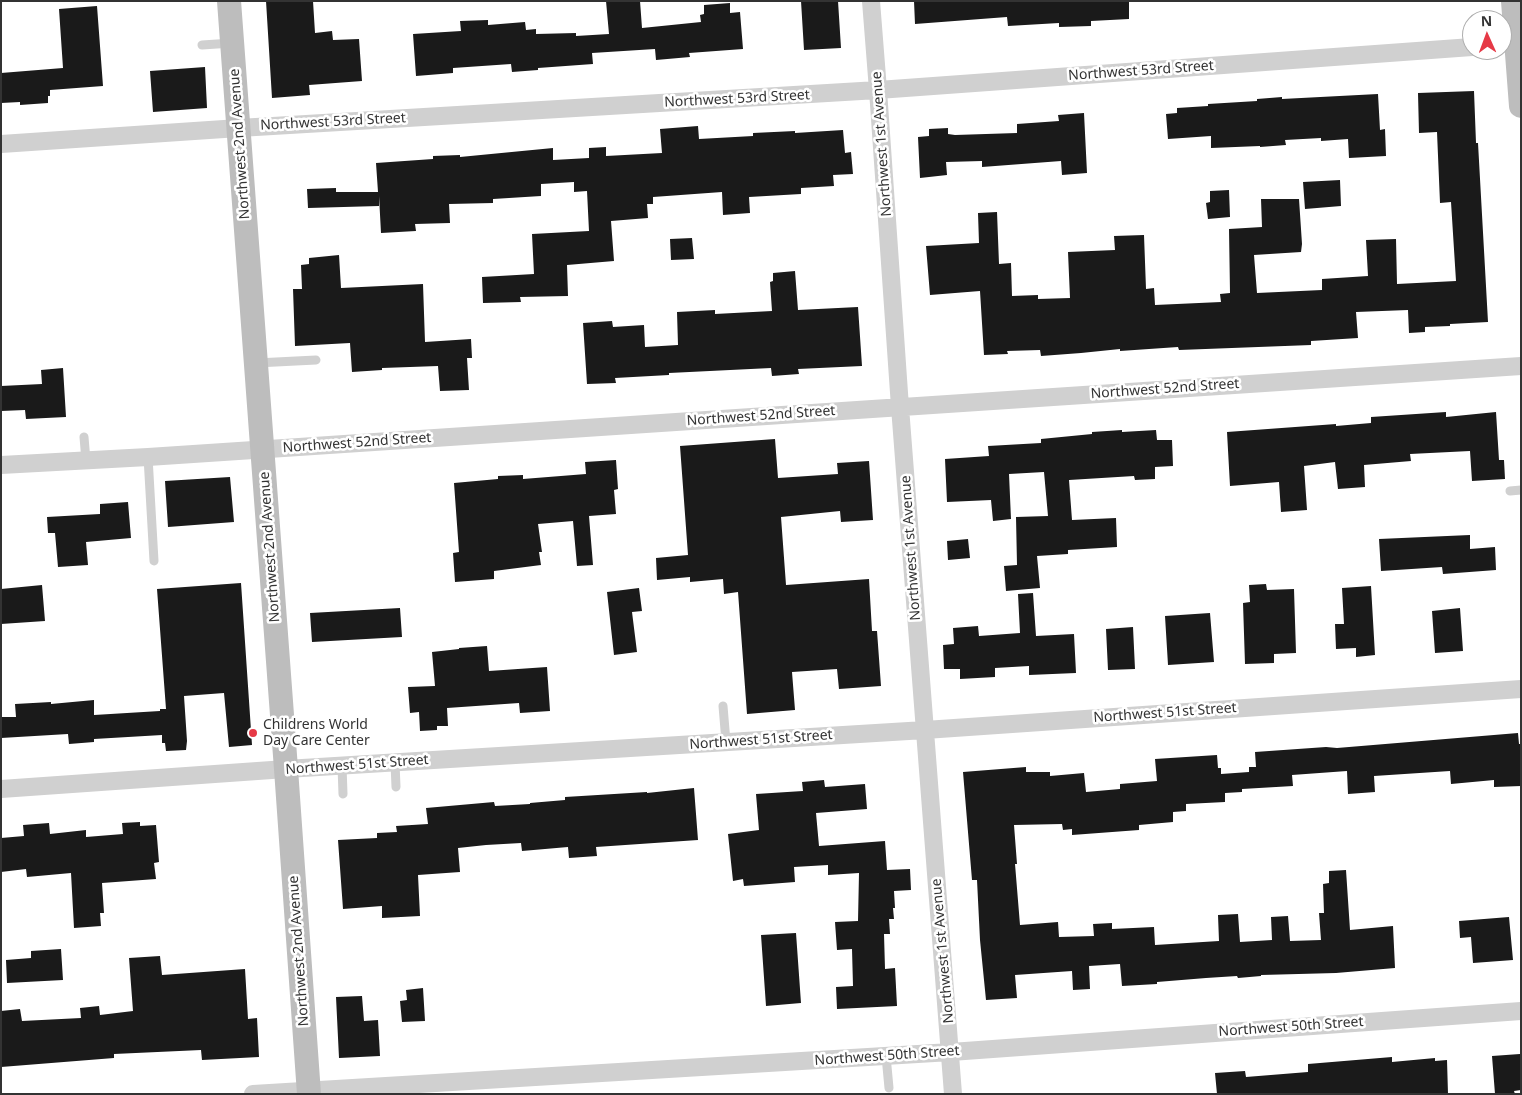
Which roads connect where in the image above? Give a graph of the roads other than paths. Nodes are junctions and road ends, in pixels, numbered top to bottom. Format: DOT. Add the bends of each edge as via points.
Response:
graph roads {
  1 [pos="229,1"];
  2 [pos="871,1"];
  3 [pos="232,43"];
  4 [pos="202,44"];
  5 [pos="1462,48"];
  6 [pos="1512,60"];
  7 [pos="878,90"];
  8 [pos="1521,106"];
  9 [pos="239,128"];
  10 [pos="1,144"];
  11 [pos="316,360"];
  12 [pos="256,363"];
  13 [pos="1521,366"];
  14 [pos="900,407"];
  15 [pos="84,437"];
  16 [pos="262,450"];
  17 [pos="148,457"];
  18 [pos="86,460"];
  19 [pos="1,465"];
  20 [pos="1521,490"];
  21 [pos="1510,491"];
  22 [pos="154,561"];
  23 [pos="1521,689"];
  24 [pos="723,706"];
  25 [pos="925,730"];
  26 [pos="726,742"];
  27 [pos="395,763"];
  28 [pos="342,766"];
  29 [pos="286,770"];
  30 [pos="396,787"];
  31 [pos="1,789"];
  32 [pos="343,794"];
  33 [pos="1521,1011"];
  34 [pos="951,1052"];
  35 [pos="886,1056"];
  36 [pos="889,1088"];
  37 [pos="309,1092"];
  38 [pos="253,1094"];
  39 [pos="953,1094"];
  1 -- 3 [label="street, Northwest 2nd Avenue"];
  2 -- 7 [label="street, Northwest 1st Avenue"];
  3 -- 4 [label="lane"];
  3 -- 9 [label="street, Northwest 2nd Avenue"];
  5 -- 7 [label="street, Northwest 53rd Street"];
  6 -- 8 [label="street"];
  7 -- 9 [label="street, Northwest 53rd Street"];
  7 -- 14 [label="street, Northwest 1st Avenue"];
  9 -- 10 [label="street, Northwest 53rd Street"];
  9 -- 12 [label="street, Northwest 2nd Avenue"];
  11 -- 12 [label="lane"];
  12 -- 16 [label="street, Northwest 2nd Avenue"];
  13 -- 14 [label="street, Northwest 52nd Street"];
  14 -- 16 [label="street, Northwest 52nd Street"];
  14 -- 25 [label="street, Northwest 1st Avenue"];
  15 -- 18 [label="lane"];
  16 -- 17 [label="street, Northwest 52nd Street"];
  16 -- 29 [label="street, Northwest 2nd Avenue"];
  17 -- 18 [label="street, Northwest 52nd Street"];
  17 -- 22 [label="lane"];
  18 -- 19 [label="street, Northwest 52nd Street"];
  20 -- 21 [label="lane"];
  23 -- 25 [label="street, Northwest 51st Street"];
  24 -- 26 [label="lane"];
  25 -- 26 [label="street, Northwest 51st Street"];
  25 -- 34 [label="street, Northwest 1st Avenue"];
  26 -- 27 [label="street, Northwest 51st Street"];
  27 -- 28 [label="street, Northwest 51st Street"];
  27 -- 30 [label="lane"];
  28 -- 29 [label="street, Northwest 51st Street"];
  28 -- 32 [label="lane"];
  29 -- 31 [label="street, Northwest 51st Street"];
  29 -- 37 [label="street, Northwest 2nd Avenue"];
  33 -- 34 [label="street, Northwest 50th Street"];
  34 -- 35 [label="street, Northwest 50th Street"];
  34 -- 39 [label="street, Northwest 1st Avenue"];
  35 -- 36 [label="lane"];
  35 -- 37 [label="street, Northwest 50th Street"];
  37 -- 38 [label="street, Northwest 50th Street"];
}
